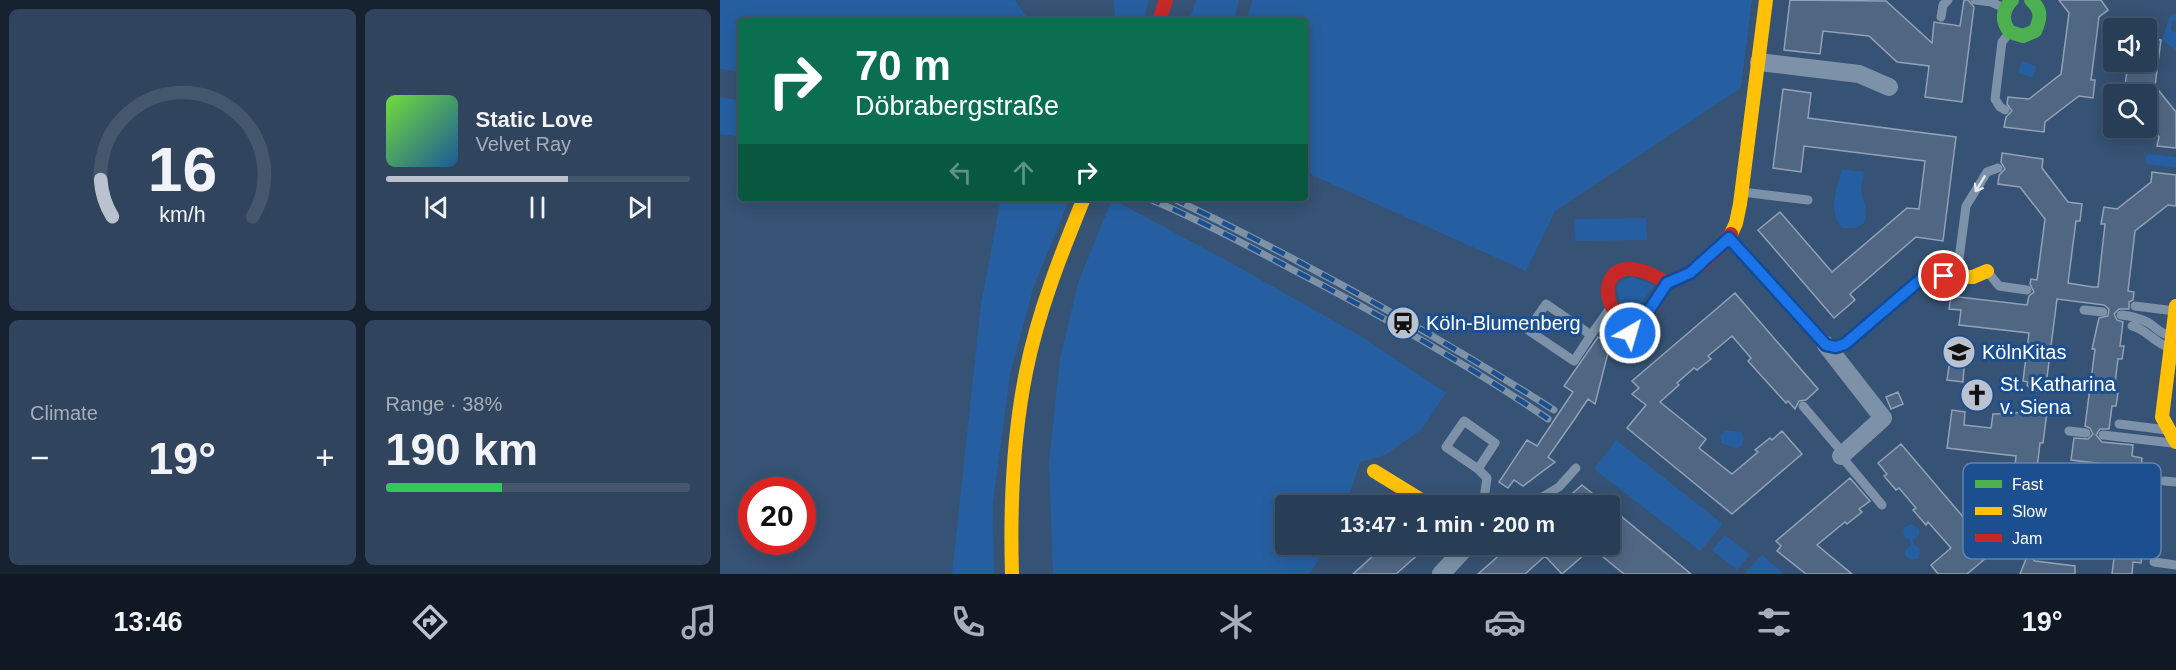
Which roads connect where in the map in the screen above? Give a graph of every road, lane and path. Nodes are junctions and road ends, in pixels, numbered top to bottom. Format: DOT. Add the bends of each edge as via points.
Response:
graph roads {
  1 [pos="1166,0"];
  2 [pos="1766,0"];
  3 [pos="1948,0"];
  4 [pos="1975,0"];
  5 [pos="2033,0"];
  6 [pos="2008,4"];
  7 [pos="1941,17"];
  8 [pos="1160,18"];
  9 [pos="2010,32"];
  10 [pos="1760,62"];
  11 [pos="1889,87"];
  12 [pos="2005,110"];
  13 [pos="1998,168"];
  14 [pos="1742,192"];
  15 [pos="1808,200"];
  16 [pos="1083,201"];
  17 [pos="1729,238"];
  18 [pos="1987,271"];
  19 [pos="1957,276"];
  20 [pos="1667,283"];
  21 [pos="2027,290"];
  22 [pos="2135,306"];
  23 [pos="2176,306"];
  24 [pos="1613,308"];
  25 [pos="2084,310"];
  26 [pos="2175,311"];
  27 [pos="2103,312"];
  28 [pos="2121,315"];
  29 [pos="1629,318"];
  30 [pos="2132,326"];
  31 [pos="1591,335"];
  32 [pos="2171,341"];
  33 [pos="1826,345"];
  34 [pos="1625,351"];
  35 [pos="2171,393"];
  36 [pos="1803,406"];
  37 [pos="2119,424"];
  38 [pos="2069,431"];
  39 [pos="2086,433"];
  40 [pos="2103,435"];
  41 [pos="2174,439"];
  42 [pos="1842,455"];
  43 [pos="1576,468"];
  44 [pos="1478,469"];
  45 [pos="1374,471"];
  46 [pos="2164,481"];
  47 [pos="2176,482"];
  48 [pos="1413,495"];
  49 [pos="1485,495"];
  50 [pos="1546,495"];
  51 [pos="1882,505"];
  52 [pos="1459,555"];
  53 [pos="2154,562"];
  54 [pos="2176,565"];
  55 [pos="2176,570"];
  56 [pos="1012,574"];
  57 [pos="1441,574"];
  58 [pos="2164,574"];
  1 -- 8 [label="street"];
  2 -- 10 [label="street"];
  3 -- 7 [label="lane"];
  4 -- 6 [label="lane"];
  5 -- 9 [label="street" via="2041,12 2039,26 2023,36"];
  6 -- 9 [label="street" via="2003,20"];
  9 -- 12 [label="lane" via="2002,42 1995,99"];
  10 -- 11 [label="street" via="1859,74"];
  10 -- 14 [label="street"];
  13 -- 19 [label="lane, one-way" via="1987,172 1966,206"];
  14 -- 15 [label="lane"];
  14 -- 17 [label="street"];
  16 -- 56 [label="street" via="1053,276 1030,357 1016,454"];
  17 -- 20 [label="street" via="1690,273"];
  17 -- 33 [label="street"];
  18 -- 19 [label="street" via="1973,277"];
  18 -- 21 [label="lane" via="1999,286"];
  19 -- 33 [label="street" via="1921,279 1845,344"];
  20 -- 24 [label="street" via="1634,268 1618,271 1608,284"];
  20 -- 29 [label="street" via="1648,312"];
  22 -- 26 [label="lane"];
  23 -- 26 [label="street"];
  24 -- 29 [label="street"];
  24 -- 31 [label="lane"];
  25 -- 27 [label="lane"];
  26 -- 32 [label="street"];
  28 -- 32 [label="lane" via="2152,325"];
  29 -- 34 [label="lane"];
  30 -- 32 [label="lane" via="2144,330 2159,344"];
  31 -- 31 [label="lane" via="1574,361 1528,330 1546,304"];
  32 -- 35 [label="street"];
  33 -- 42 [label="street" via="1883,418"];
  35 -- 41 [label="street" via="2162,417"];
  36 -- 42 [label="lane"];
  37 -- 41 [label="lane"];
  38 -- 39 [label="lane"];
  40 -- 41 [label="lane"];
  42 -- 51 [label="lane"];
  43 -- 50 [label="lane"];
  44 -- 44 [label="lane" via="1446,447 1464,421 1495,443"];
  44 -- 49 [label="lane" via="1487,478"];
  45 -- 48 [label="street"];
  46 -- 47 [label="lane"];
  52 -- 57 [label="street"];
  53 -- 54 [label="lane"];
  55 -- 58 [label="lane" via="2164,569"];
}
